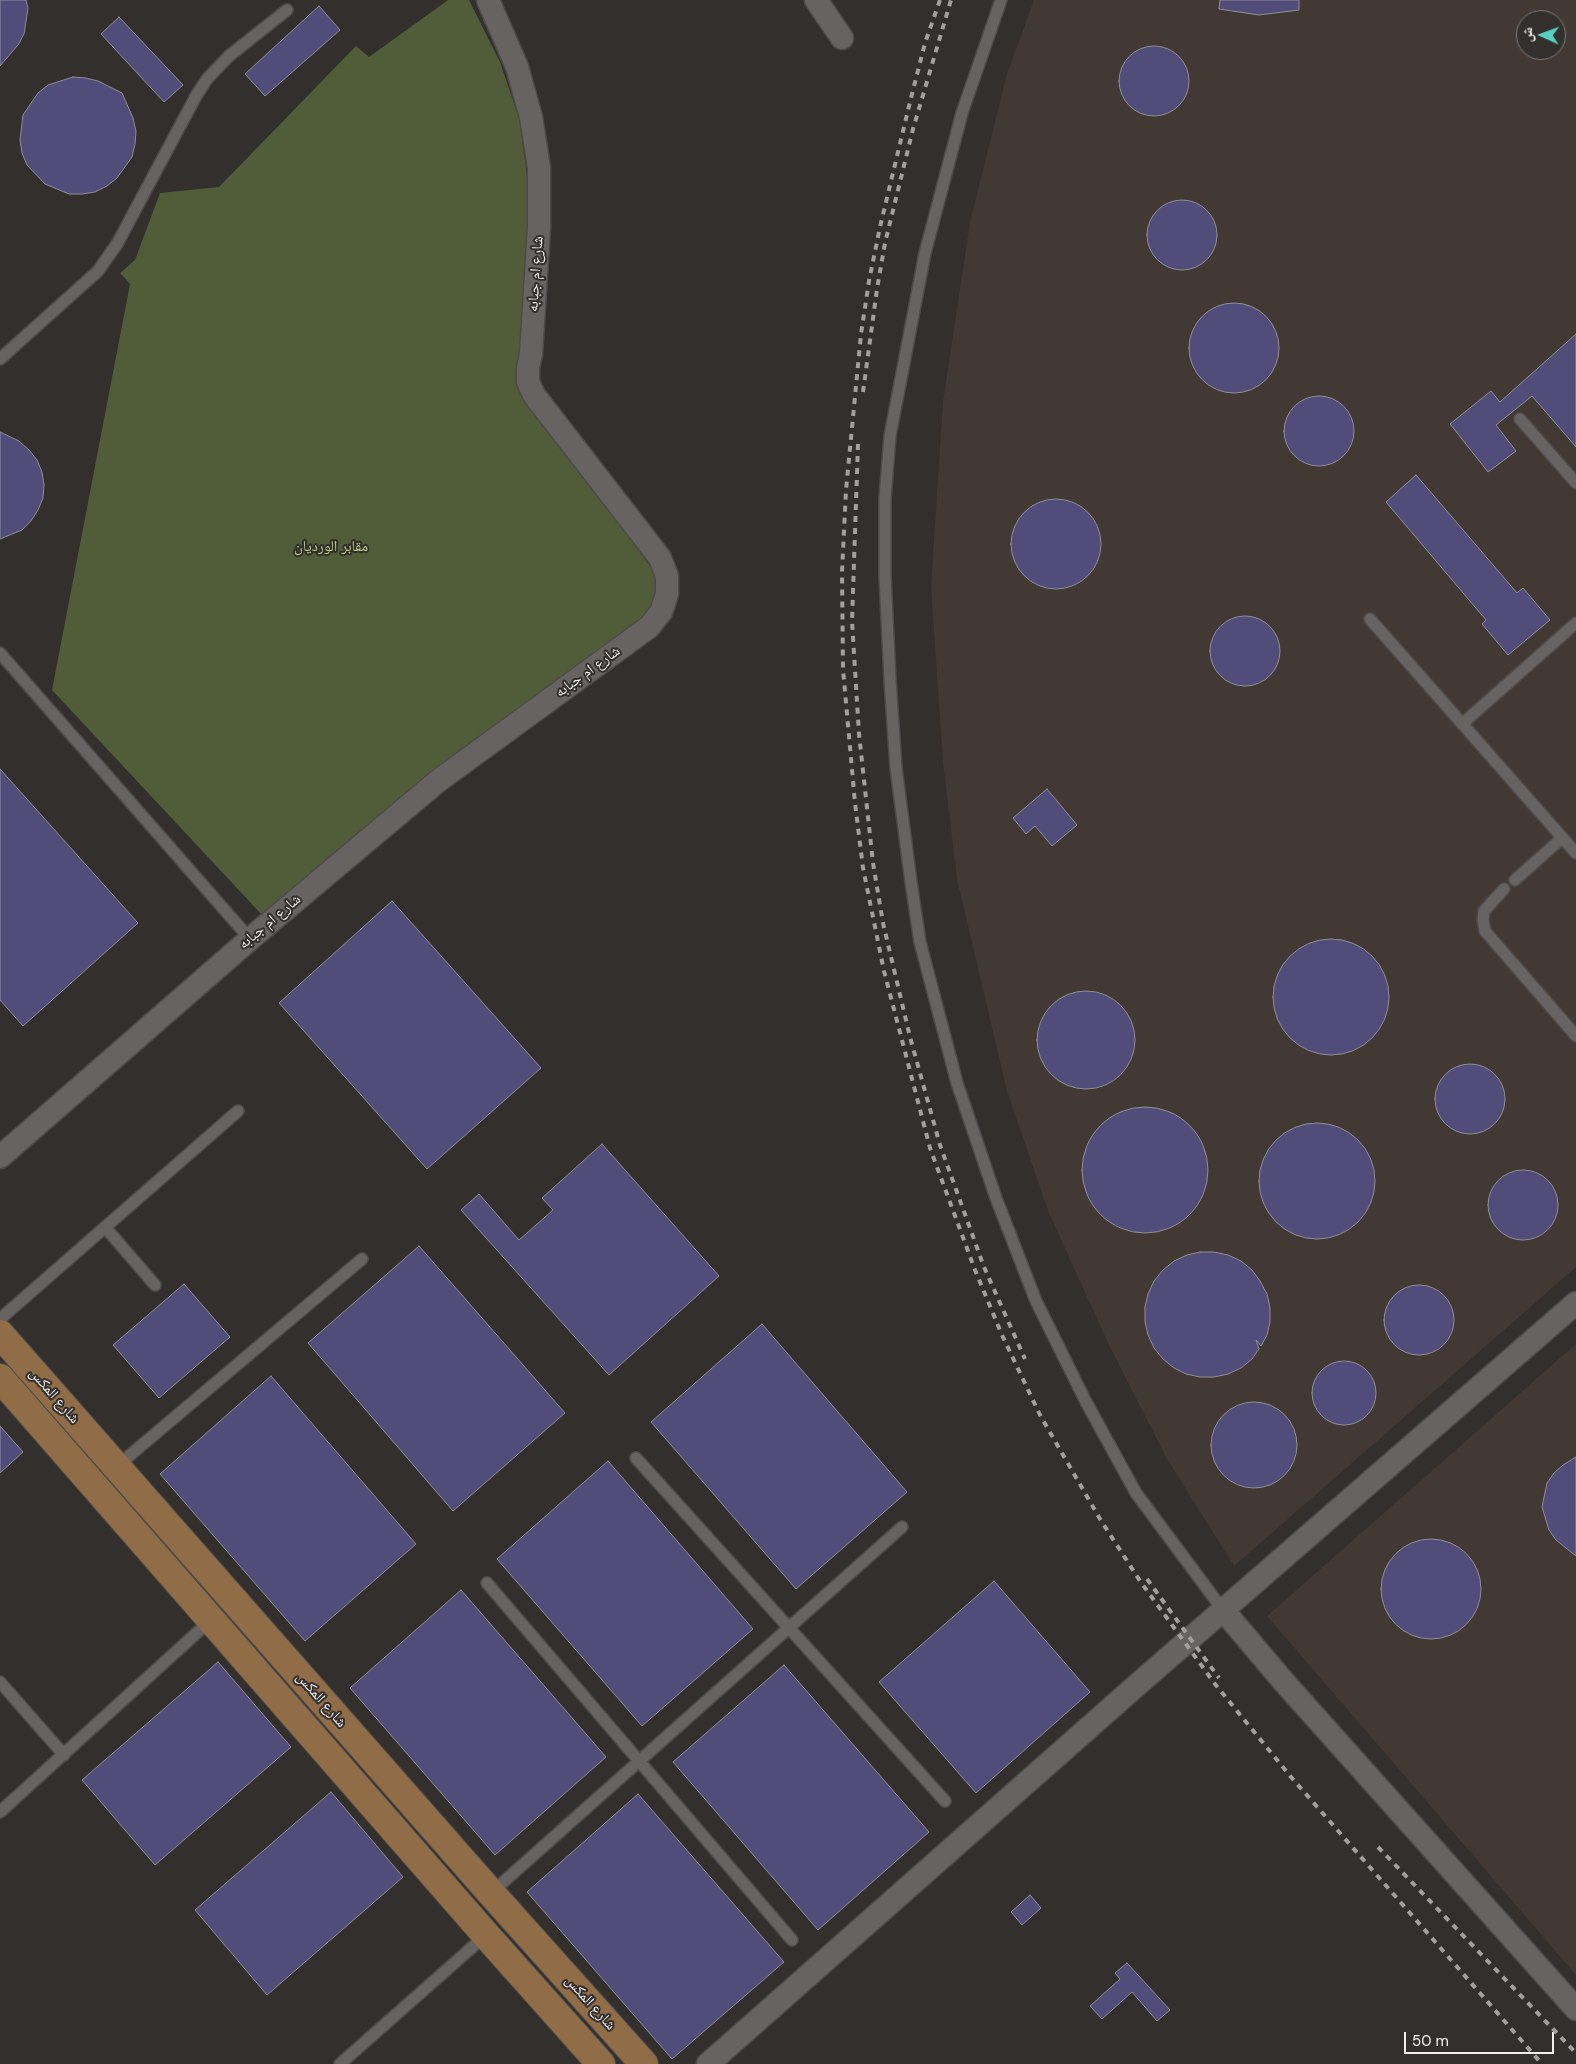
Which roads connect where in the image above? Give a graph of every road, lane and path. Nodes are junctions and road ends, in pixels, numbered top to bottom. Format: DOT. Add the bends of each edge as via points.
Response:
graph roads {
  1 [pos="488,0"];
  2 [pos="816,0"];
  3 [pos="1001,0"];
  4 [pos="287,10"];
  5 [pos="842,38"];
  6 [pos="0,359"];
  7 [pos="1520,419"];
  8 [pos="1576,483"];
  9 [pos="1370,619"];
  10 [pos="1576,623"];
  11 [pos="0,652"];
  12 [pos="1462,724"];
  13 [pos="1562,838"];
  14 [pos="1576,853"];
  15 [pos="1514,880"];
  16 [pos="1504,889"];
  17 [pos="250,939"];
  18 [pos="1576,1036"];
  19 [pos="238,1111"];
  20 [pos="0,1157"];
  21 [pos="105,1227"];
  22 [pos="362,1259"];
  23 [pos="155,1285"];
  24 [pos="1576,1303"];
  25 [pos="0,1319"];
  26 [pos="0,1334"];
  27 [pos="0,1378"];
  28 [pos="636,1458"];
  29 [pos="116,1467"];
  30 [pos="902,1527"];
  31 [pos="486,1584"];
  32 [pos="1223,1610"];
  33 [pos="212,1619"];
  34 [pos="789,1628"];
  35 [pos="0,1682"];
  36 [pos="64,1755"];
  37 [pos="639,1761"];
  38 [pos="945,1800"];
  39 [pos="0,1812"];
  40 [pos="491,1894"];
  41 [pos="486,1935"];
  42 [pos="792,1940"];
  43 [pos="1576,2009"];
  44 [pos="340,2064"];
  45 [pos="601,2064"];
  46 [pos="644,2064"];
  47 [pos="708,2064"];
  1 -- 17 [label="street, شارع ام جبابه" via="517,67 531,117 539,168 539,227 528,382 534,395 660,558 667,576 667,594 661,612 649,627 438,781"];
  2 -- 5 [label="street"];
  3 -- 32 [label="lane" via="962,113 925,253 890,436 885,498 885,576 896,768 909,865 920,942 957,1083 996,1198 1036,1301 1136,1493"];
  4 -- 6 [label="lane" via="229,56 207,79 117,244 98,271"];
  7 -- 8 [label="lane"];
  9 -- 12 [label="lane"];
  10 -- 12 [label="lane"];
  11 -- 17 [label="lane"];
  12 -- 13 [label="lane"];
  13 -- 14 [label="lane"];
  13 -- 15 [label="lane"];
  16 -- 18 [label="lane" via="1484,911 1485,931"];
  17 -- 20 [label="street, شارع ام جبابه"];
  19 -- 21 [label="lane"];
  21 -- 23 [label="lane"];
  21 -- 25 [label="lane"];
  22 -- 29 [label="lane"];
  24 -- 32 [label="street"];
  26 -- 29 [label="main road, شارع المكس"];
  27 -- 33 [label="main road, شارع المكس"];
  28 -- 34 [label="lane"];
  29 -- 40 [label="main road, شارع المكس"];
  30 -- 34 [label="lane"];
  31 -- 37 [label="lane"];
  32 -- 43 [label="street"];
  32 -- 47 [label="street"];
  33 -- 36 [label="lane"];
  33 -- 41 [label="main road, شارع المكس"];
  34 -- 37 [label="lane"];
  34 -- 38 [label="lane"];
  35 -- 36 [label="lane"];
  36 -- 39 [label="lane"];
  37 -- 40 [label="lane"];
  37 -- 42 [label="lane"];
  40 -- 46 [label="main road, شارع المكس"];
  41 -- 44 [label="lane"];
  41 -- 45 [label="main road, شارع المكس"];
}
